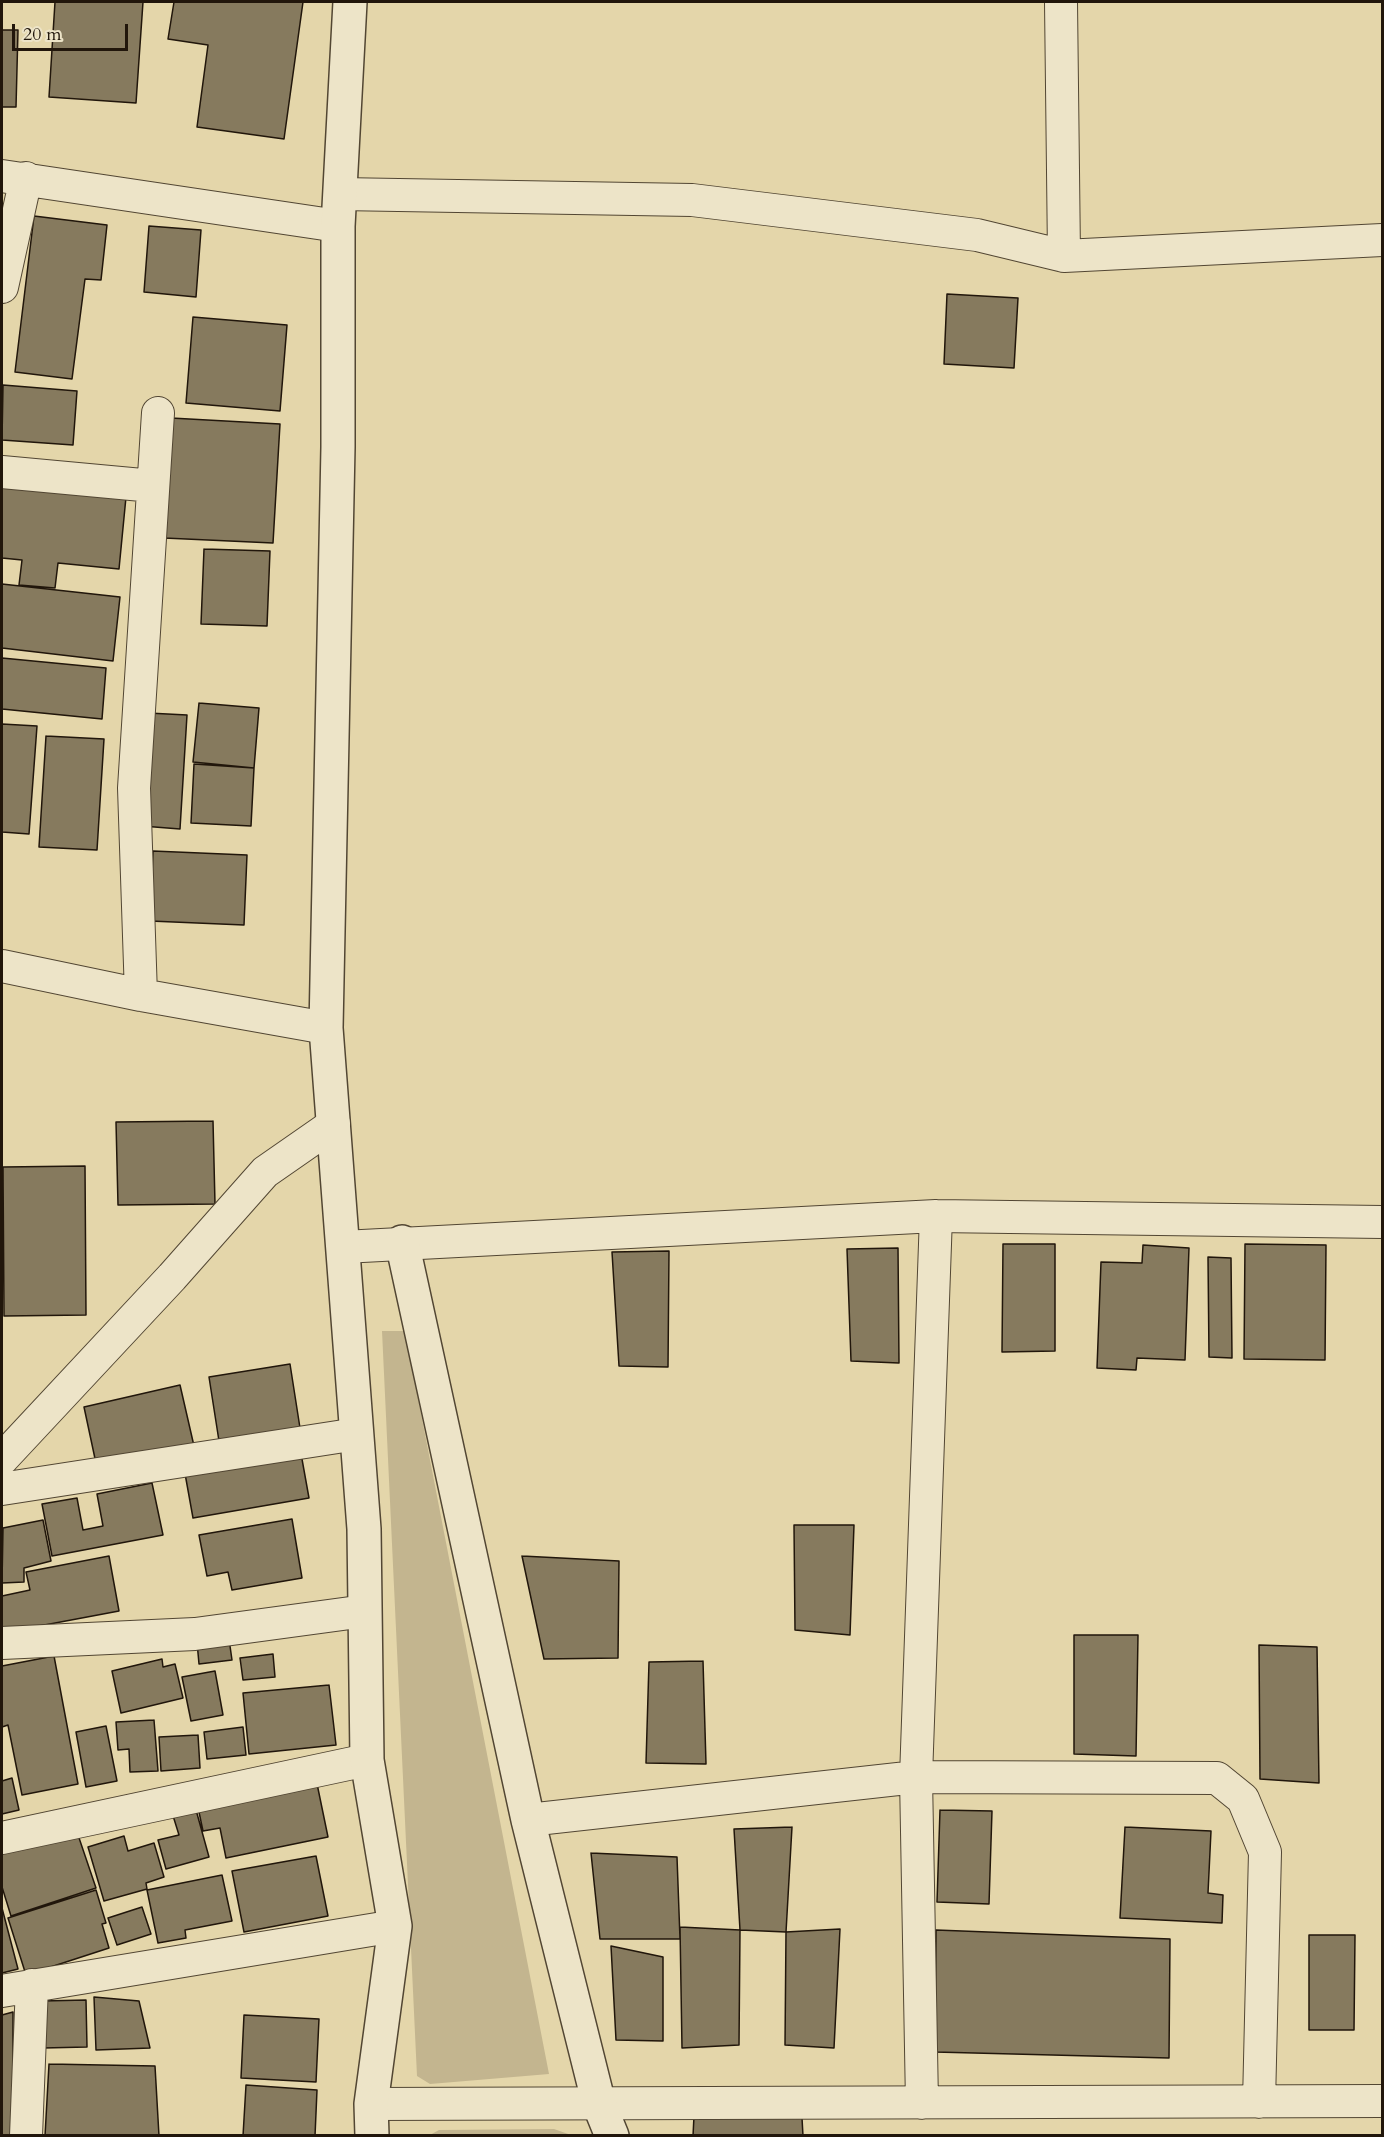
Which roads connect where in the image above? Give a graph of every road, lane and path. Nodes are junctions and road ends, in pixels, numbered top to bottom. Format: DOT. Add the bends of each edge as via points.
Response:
graph roads {
  1 [pos="350,2"];
  2 [pos="1061,2"];
  3 [pos="14,177"];
  4 [pos="340,194"];
  5 [pos="338,226"];
  6 [pos="1383,240"];
  7 [pos="1064,256"];
  8 [pos="2,287"];
  9 [pos="158,413"];
  10 [pos="2,472"];
  11 [pos="153,486"];
  12 [pos="2,966"];
  13 [pos="141,995"];
  14 [pos="326,1028"];
  15 [pos="334,1124"];
  16 [pos="936,1216"];
  17 [pos="1383,1222"];
  18 [pos="402,1242"];
  19 [pos="343,1247"];
  20 [pos="357,1434"];
  21 [pos="2,1459"];
  22 [pos="2,1489"];
  23 [pos="365,1611"];
  24 [pos="2,1643"];
  25 [pos="367,1760"];
  26 [pos="916,1778"];
  27 [pos="528,1820"];
  28 [pos="2,1838"];
  29 [pos="395,1926"];
  30 [pos="32,1985"];
  31 [pos="2,1992"];
  32 [pos="1383,2101"];
  33 [pos="1259,2102"];
  34 [pos="922,2103"];
  35 [pos="599,2104"];
  36 [pos="371,2120"];
  37 [pos="26,2136"];
  38 [pos="612,2136"];
  1 -- 4 [label="street"];
  2 -- 7 [label="street"];
  3 -- 5 [label="street"];
  3 -- 8 [label="street"];
  4 -- 5 [label="street"];
  4 -- 7 [label="street" via="692,200 977,235"];
  5 -- 14 [label="street" via="338,459"];
  6 -- 7 [label="street"];
  9 -- 11 [label="street"];
  10 -- 11 [label="street"];
  11 -- 13 [label="street" via="134,788"];
  12 -- 13 [label="street"];
  13 -- 14 [label="street"];
  14 -- 15 [label="street"];
  15 -- 19 [label="street"];
  15 -- 21 [label="street" via="265,1172"];
  16 -- 17 [label="street"];
  16 -- 18 [label="street"];
  16 -- 26 [label="street"];
  18 -- 19 [label="street"];
  18 -- 27 [label="street"];
  19 -- 20 [label="street"];
  20 -- 22 [label="street"];
  20 -- 23 [label="street"];
  23 -- 24 [label="street" via="195,1634"];
  23 -- 25 [label="street"];
  25 -- 28 [label="street"];
  25 -- 29 [label="street"];
  26 -- 27 [label="street"];
  26 -- 33 [label="street" via="1217,1778 1243,1799 1265,1852"];
  26 -- 34 [label="street"];
  27 -- 35 [label="street"];
  29 -- 30 [label="street"];
  29 -- 36 [label="street"];
  30 -- 31 [label="street"];
  30 -- 37 [label="street"];
  32 -- 33 [label="street"];
  33 -- 34 [label="street"];
  34 -- 35 [label="street"];
  35 -- 36 [label="street"];
  35 -- 38 [label="street"];
}
